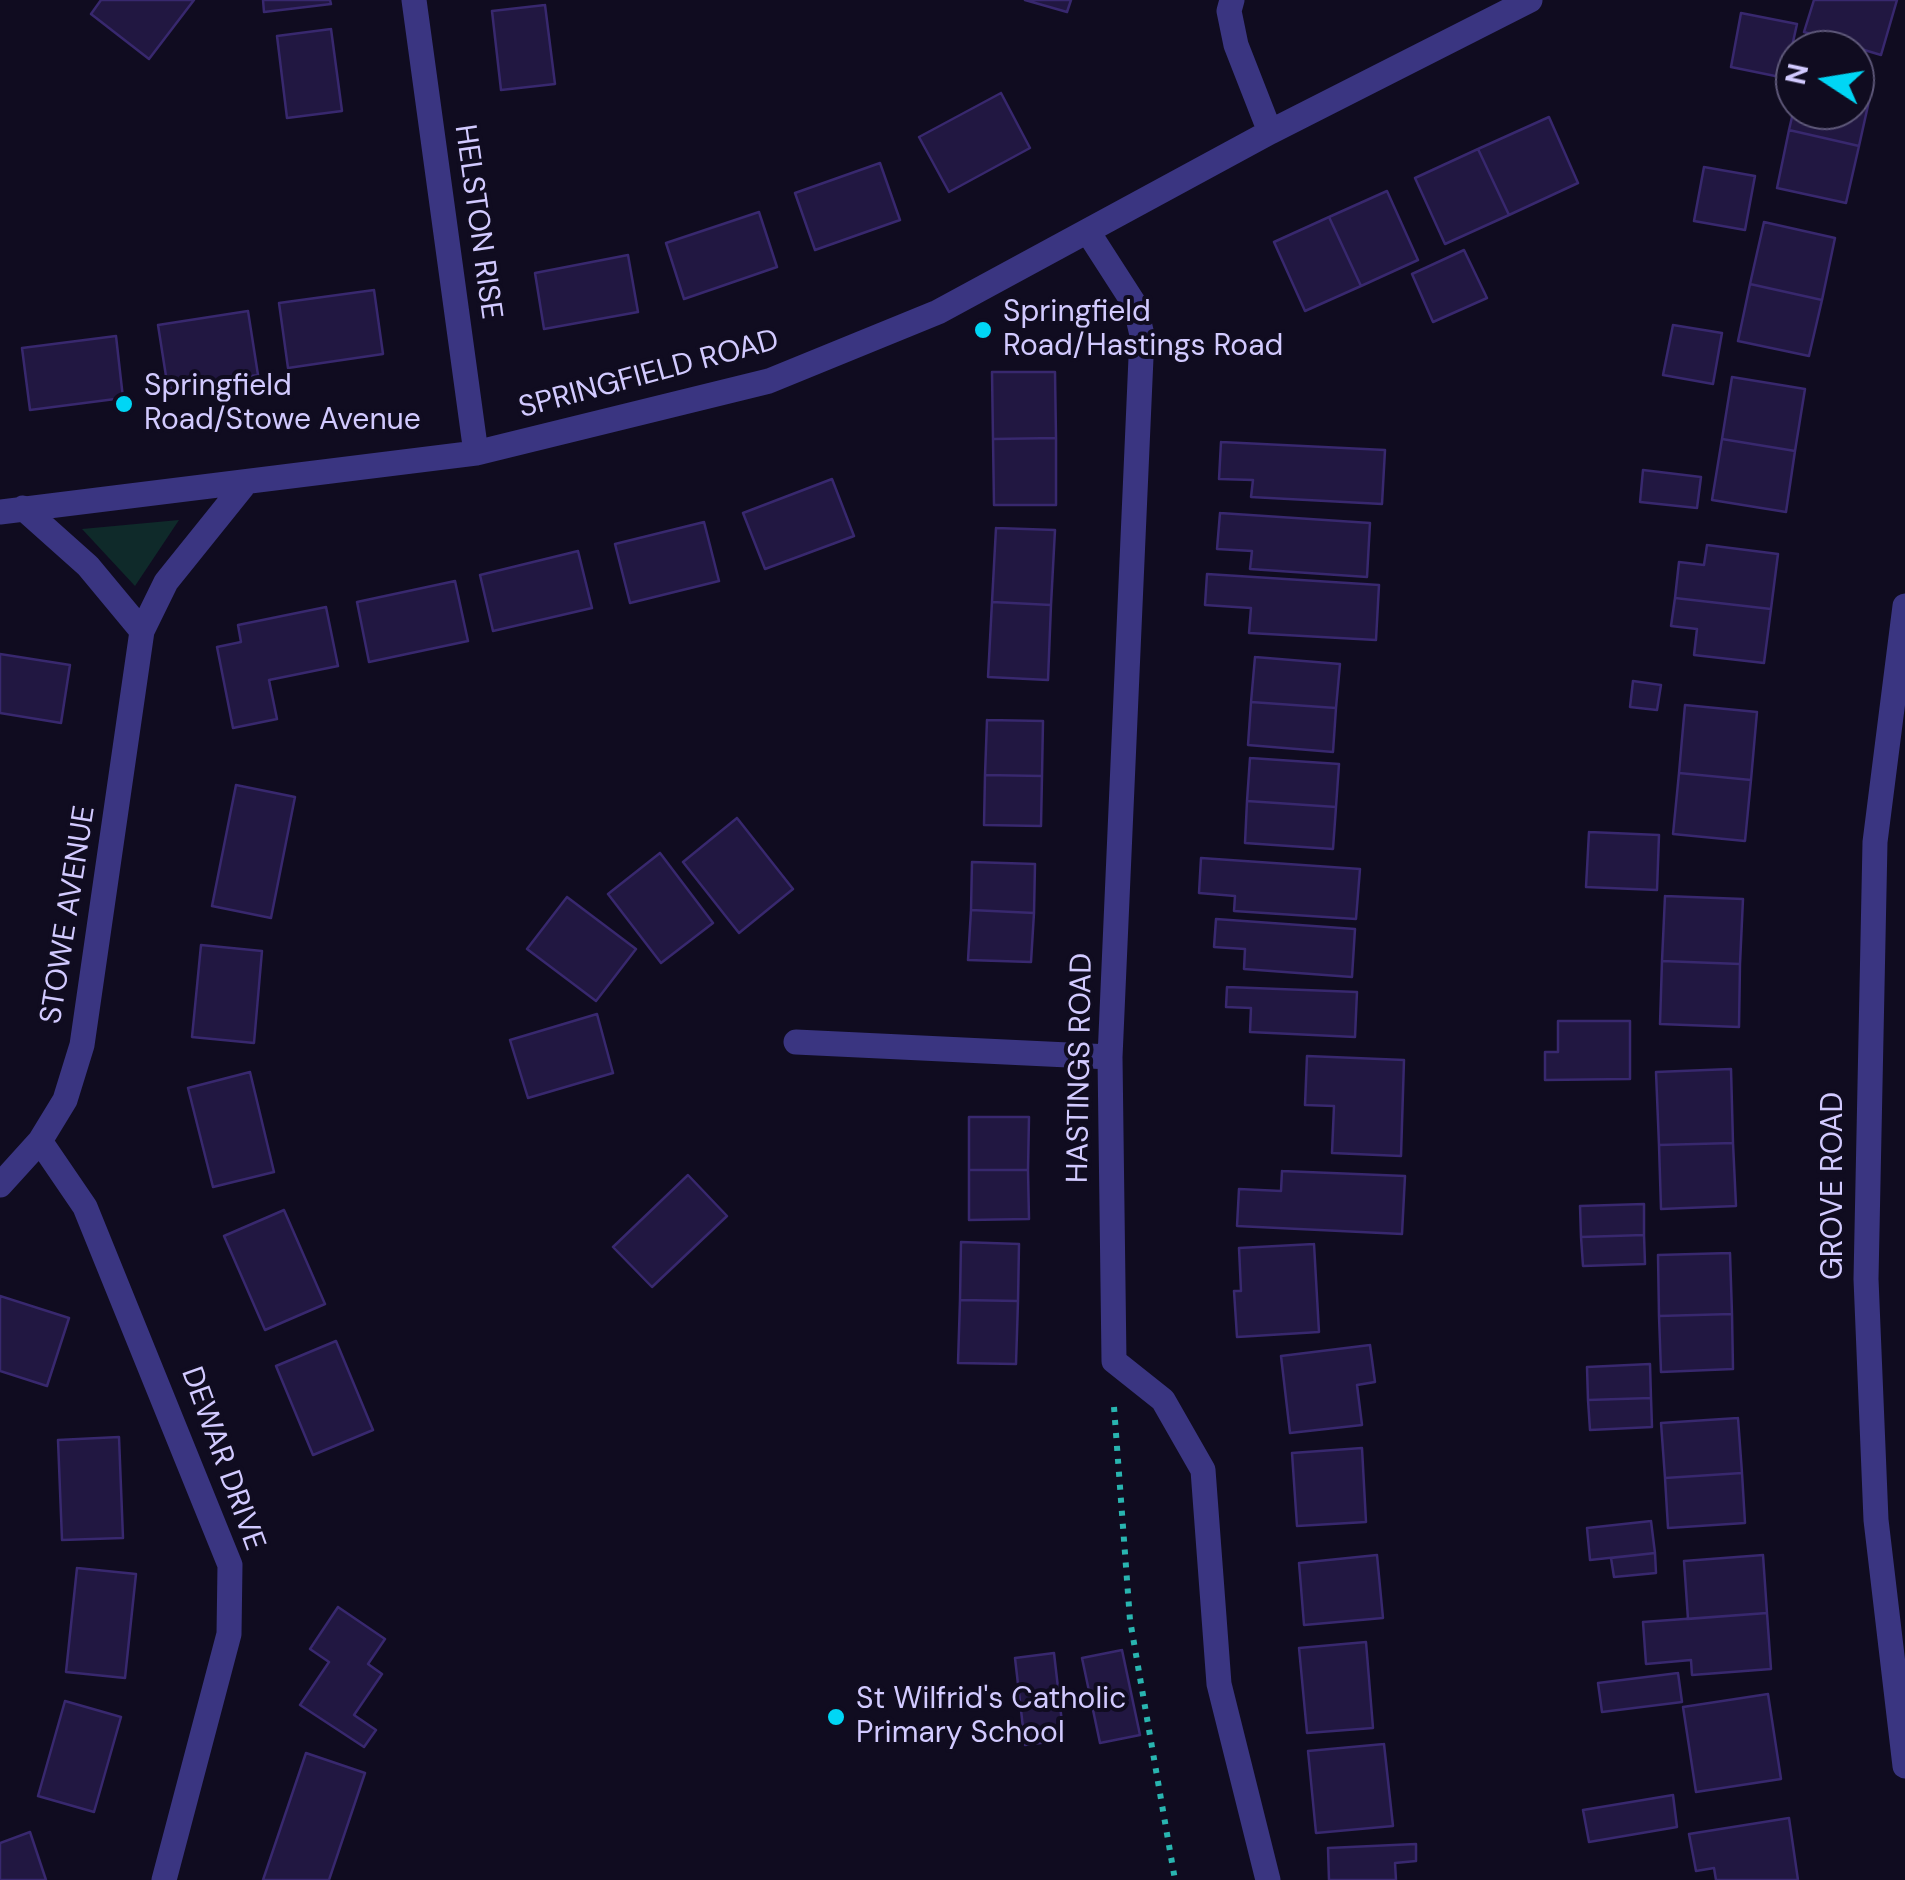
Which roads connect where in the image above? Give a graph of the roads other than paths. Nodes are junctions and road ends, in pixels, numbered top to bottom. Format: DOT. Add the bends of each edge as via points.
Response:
graph roads {
  1 [pos="414,0"];
  2 [pos="1232,0"];
  3 [pos="1530,0"];
  4 [pos="1270,132"];
  5 [pos="1088,232"];
  6 [pos="476,453"];
  7 [pos="244,485"];
  8 [pos="12,510"];
  9 [pos="1905,606"];
  10 [pos="142,631"];
  11 [pos="796,1042"];
  12 [pos="1110,1056"];
  13 [pos="40,1141"];
  14 [pos="0,1185"];
  15 [pos="1905,1766"];
  16 [pos="164,1880"];
  17 [pos="1268,1880"];
  1 -- 6 [label="street, HELSTON RISE"];
  2 -- 4 [label="street" via="1236,45"];
  3 -- 4 [label="street, SPRINGFIELD ROAD"];
  4 -- 5 [label="street, SPRINGFIELD ROAD"];
  5 -- 6 [label="street, SPRINGFIELD ROAD" via="938,312 769,381"];
  5 -- 12 [label="street, HASTINGS ROAD" via="1135,305 1142,335"];
  6 -- 7 [label="street, SPRINGFIELD ROAD"];
  7 -- 8 [label="street, SPRINGFIELD ROAD"];
  7 -- 10 [label="street, STOWE AVENUE" via="166,582"];
  8 -- 10 [label="street" via="88,566"];
  9 -- 15 [label="street, GROVE ROAD" via="1875,842 1866,1279 1876,1520"];
  10 -- 13 [label="street, STOWE AVENUE" via="82,1044 65,1100"];
  11 -- 12 [label="street"];
  12 -- 17 [label="street, HASTINGS ROAD" via="1114,1361 1163,1400 1202,1470 1219,1684"];
  13 -- 14 [label="street, STOWE AVENUE"];
  13 -- 16 [label="street, DEWAR DRIVE" via="85,1207 230,1564 229,1634"];
}
